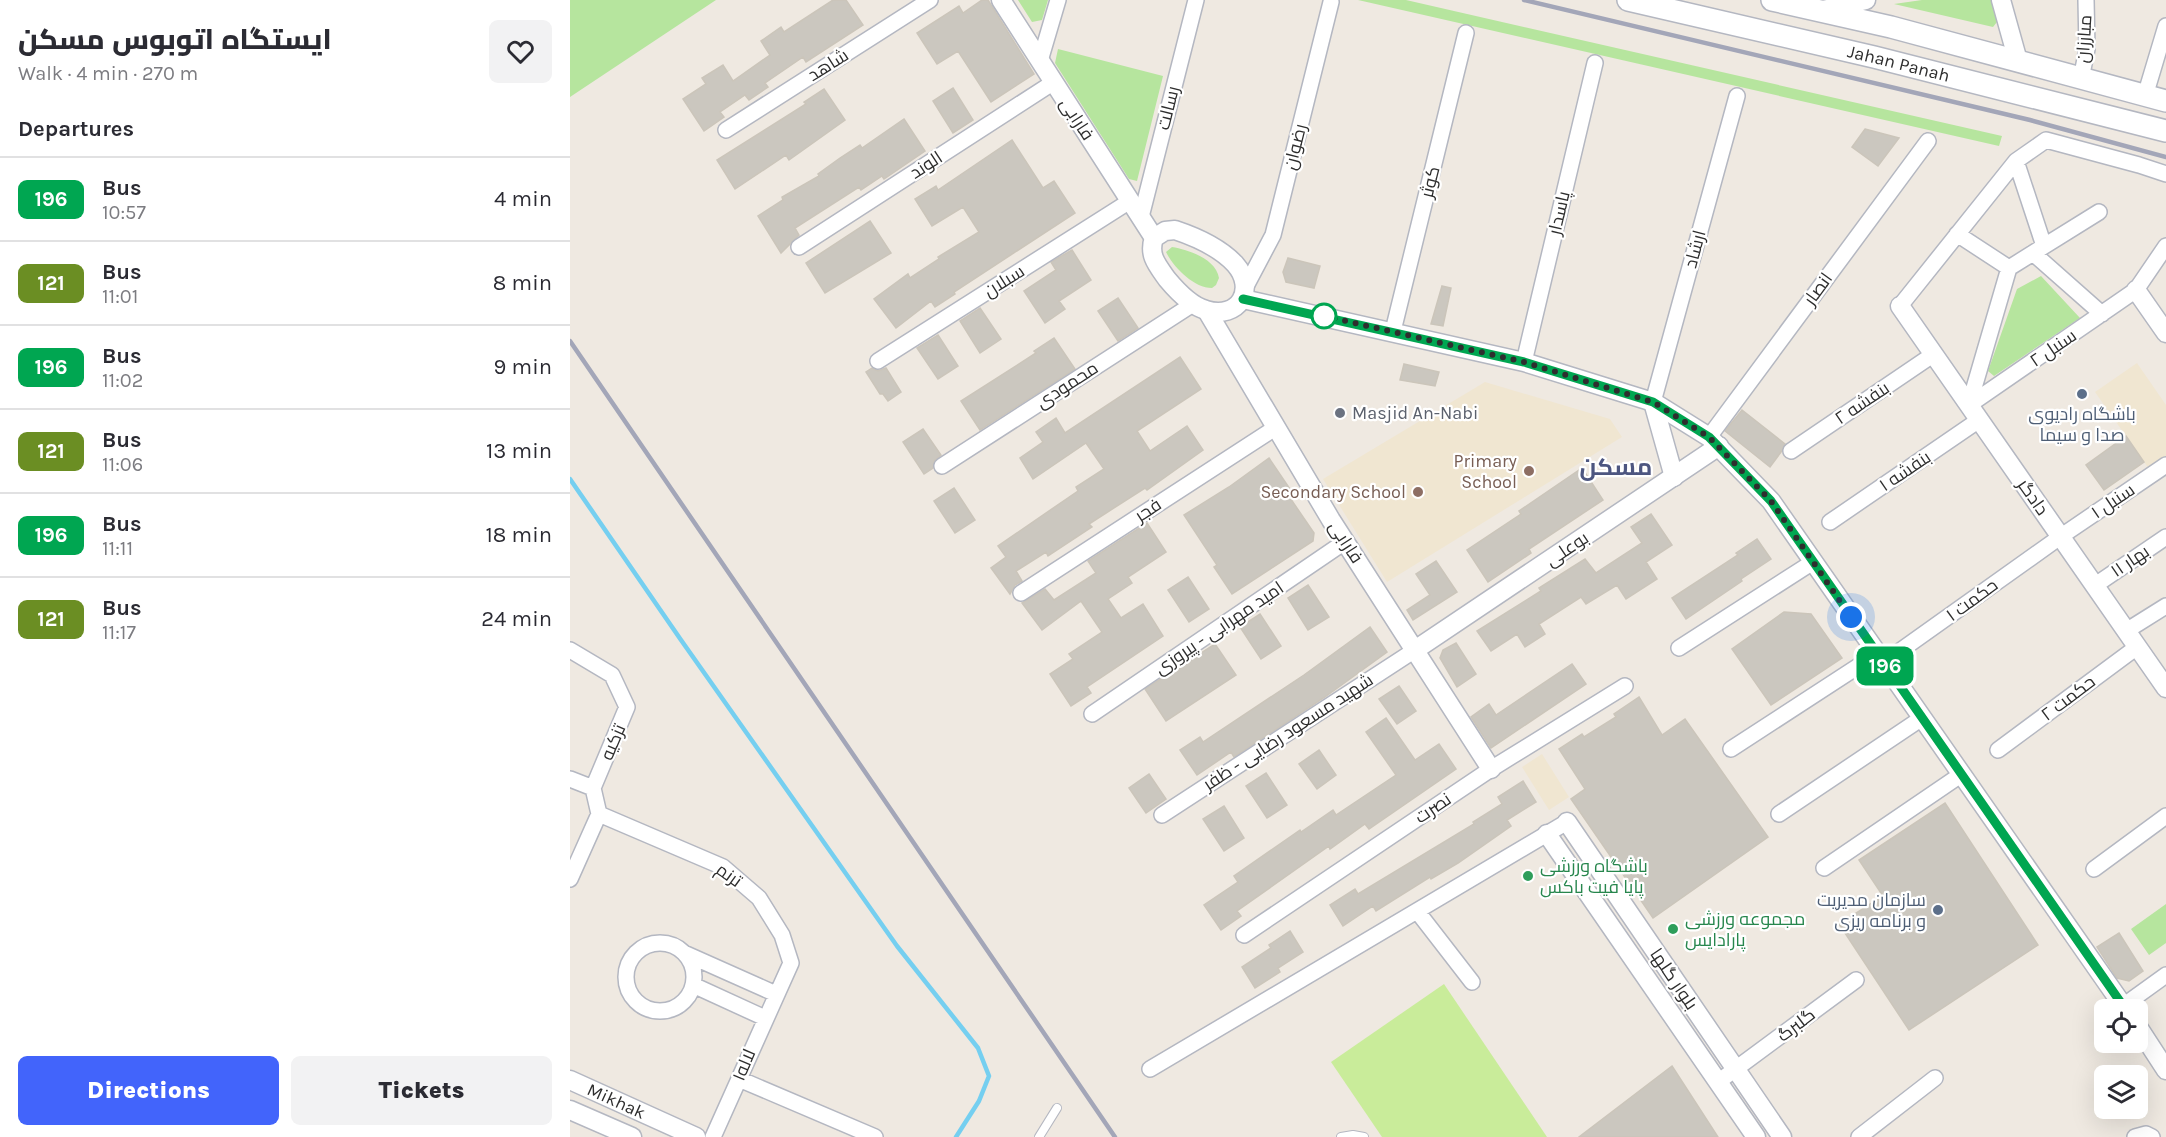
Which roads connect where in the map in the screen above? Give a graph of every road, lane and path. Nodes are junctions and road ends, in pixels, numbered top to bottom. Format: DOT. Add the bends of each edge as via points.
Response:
graph roads {
  1 [pos="930,0"];
  2 [pos="1000,0"];
  3 [pos="1058,0"];
  4 [pos="1196,0"];
  5 [pos="1628,0"];
  6 [pos="1772,0"];
  7 [pos="1866,0"];
  8 [pos="2001,0"];
  9 [pos="2086,0"];
  10 [pos="1330,2"];
  11 [pos="1819,11"];
  12 [pos="2166,26"];
  13 [pos="1466,33"];
  14 [pos="1040,61"];
  15 [pos="2018,61"];
  16 [pos="1594,63"];
  17 [pos="2081,79"];
  18 [pos="1054,82"];
  19 [pos="1737,96"];
  20 [pos="2145,96"];
  21 [pos="2166,101"];
  22 [pos="726,130"];
  23 [pos="2166,130"];
  24 [pos="1928,141"];
  25 [pos="2016,161"];
  26 [pos="2166,174"];
  27 [pos="1130,201"];
  28 [pos="2099,212"];
  29 [pos="1140,217"];
  30 [pos="1957,234"];
  31 [pos="1154,238"];
  32 [pos="2166,246"];
  33 [pos="799,247"];
  34 [pos="2039,249"];
  35 [pos="2009,268"];
  36 [pos="2136,290"];
  37 [pos="1244,293"];
  38 [pos="1900,306"];
  39 [pos="1200,307"];
  40 [pos="2102,314"];
  41 [pos="1394,331"];
  42 [pos="2166,333"];
  43 [pos="1934,354"];
  44 [pos="878,361"];
  45 [pos="1524,362"];
  46 [pos="1653,402"];
  47 [pos="1974,413"];
  48 [pos="1275,428"];
  49 [pos="1714,442"];
  50 [pos="1791,451"];
  51 [pos="2166,465"];
  52 [pos="942,466"];
  53 [pos="1674,477"];
  54 [pos="1830,522"];
  55 [pos="2060,537"];
  56 [pos="2166,537"];
  57 [pos="1346,541"];
  58 [pos="1813,562"];
  59 [pos="2094,586"];
  60 [pos="1021,593"];
  61 [pos="2166,606"];
  62 [pos="2126,632"];
  63 [pos="2137,647"];
  64 [pos="1678,648"];
  65 [pos="570,650"];
  66 [pos="1415,650"];
  67 [pos="1880,659"];
  68 [pos="2163,677"];
  69 [pos="1625,686"];
  70 [pos="1092,714"];
  71 [pos="1922,718"];
  72 [pos="1731,749"];
  73 [pos="1998,750"];
  74 [pos="1491,769"];
  75 [pos="1962,774"];
  76 [pos="570,778"];
  77 [pos="593,788"];
  78 [pos="599,814"];
  79 [pos="1162,814"];
  80 [pos="1779,814"];
  81 [pos="2166,816"];
  82 [pos="1567,822"];
  83 [pos="1547,834"];
  84 [pos="1824,868"];
  85 [pos="2094,868"];
  86 [pos="570,879"];
  87 [pos="1418,911"];
  88 [pos="1244,935"];
  89 [pos="684,953"];
  90 [pos="2166,975"];
  91 [pos="1856,980"];
  92 [pos="1472,982"];
  93 [pos="693,984"];
  94 [pos="776,994"];
  95 [pos="2119,999"];
  96 [pos="2136,999"];
  97 [pos="765,1018"];
  98 [pos="2148,1042"];
  99 [pos="1150,1069"];
  100 [pos="1736,1070"];
  101 [pos="2166,1070"];
  102 [pos="1935,1078"];
  103 [pos="739,1079"];
  104 [pos="570,1080"];
  105 [pos="1718,1083"];
  106 [pos="1057,1108"];
  107 [pos="570,1110"];
  108 [pos="622,1135"];
  109 [pos="696,1137"];
  110 [pos="713,1137"];
  111 [pos="875,1137"];
  112 [pos="1039,1137"];
  113 [pos="1341,1137"];
  114 [pos="1364,1137"];
  115 [pos="1756,1137"];
  116 [pos="1782,1137"];
  117 [pos="1860,1137"];
  118 [pos="2135,1137"];
  119 [pos="2152,1137"];
  1 -- 22 [label="street, شاهد"];
  2 -- 14 [label="street, فارابی"];
  3 -- 14 [label="street"];
  4 -- 29 [label="street, رسالت"];
  5 -- 23 [label="main road, Jahan Panah"];
  6 -- 11 [label="main road, Jahan Panah"];
  7 -- 11 [label="street"];
  8 -- 15 [label="street"];
  9 -- 17 [label="street, مبارزان" via="2087,49"];
  10 -- 37 [label="street, رضوان" via="1273,235"];
  11 -- 15 [label="main road, Jahan Panah"];
  12 -- 20 [label="street"];
  13 -- 41 [label="street, کوثر"];
  14 -- 18 [label="street, فارابی"];
  15 -- 17 [label="main road, Jahan Panah"];
  16 -- 45 [label="street, پاسدار"];
  17 -- 20 [label="main road, Jahan Panah"];
  18 -- 27 [label="street, فارابی"];
  18 -- 33 [label="street, الوند"];
  19 -- 46 [label="street, ارشاد"];
  20 -- 21 [label="main road, Jahan Panah"];
  24 -- 49 [label="street, انصار"];
  25 -- 26 [label="street" via="2046,140"];
  25 -- 30 [label="street"];
  25 -- 34 [label="street"];
  27 -- 29 [label="street, فارابی"];
  27 -- 44 [label="street, سبلان"];
  28 -- 34 [label="street"];
  29 -- 31 [label="street, فارابی"];
  30 -- 35 [label="street"];
  30 -- 38 [label="street"];
  31 -- 37 [label="street" via="1175,230 1209,245 1236,266"];
  31 -- 39 [label="street, فارابی" via="1151,249 1155,262 1171,283"];
  32 -- 36 [label="street"];
  34 -- 35 [label="street"];
  34 -- 40 [label="street"];
  35 -- 47 [label="street"];
  36 -- 40 [label="street, سنبل ۲"];
  36 -- 42 [label="street"];
  37 -- 39 [label="street" via="1228,310"];
  37 -- 41 [label="street"];
  38 -- 43 [label="street, دادگر"];
  39 -- 48 [label="street, فارابی"];
  39 -- 52 [label="street, محمودی"];
  40 -- 47 [label="street, سنبل ۲"];
  41 -- 45 [label="street"];
  43 -- 47 [label="street, دادگر"];
  43 -- 50 [label="street, بنفشه ۲"];
  45 -- 46 [label="street"];
  46 -- 49 [label="street"];
  46 -- 53 [label="street"];
  47 -- 54 [label="street, بنفشه ۱"];
  47 -- 55 [label="street, دادگر"];
  48 -- 57 [label="street, فارابی"];
  48 -- 60 [label="street, فجر"];
  49 -- 53 [label="street, بوعلی"];
  49 -- 58 [label="street" via="1771,501"];
  51 -- 55 [label="street, سنبل ۱"];
  53 -- 66 [label="street, بوعلی"];
  55 -- 59 [label="street, دادگر"];
  55 -- 67 [label="street, حکمت ۱"];
  56 -- 59 [label="street, بهار ۱۱"];
  57 -- 66 [label="street, فارابی"];
  57 -- 70 [label="street, امید مهرابی - پیروزی"];
  58 -- 64 [label="street"];
  58 -- 67 [label="street"];
  59 -- 62 [label="street, دادگر"];
  61 -- 62 [label="street"];
  62 -- 63 [label="street, دادگر"];
  63 -- 68 [label="street, دادگر"];
  63 -- 73 [label="street, حکمت ۲"];
  65 -- 77 [label="street, تزکیه" via="612,675 627,707"];
  66 -- 74 [label="street, فارابی"];
  66 -- 79 [label="street, شهید مسعود رضایی - ظفر"];
  67 -- 71 [label="street"];
  67 -- 72 [label="street, حکمت ۱"];
  69 -- 74 [label="street, نصرت"];
  71 -- 75 [label="street"];
  71 -- 80 [label="street"];
  74 -- 88 [label="street, نصرت"];
  75 -- 84 [label="street"];
  75 -- 95 [label="street"];
  76 -- 77 [label="street"];
  77 -- 78 [label="street"];
  78 -- 86 [label="street"];
  78 -- 94 [label="street, ترنم" via="723,867 759,898 782,935 791,963"];
  81 -- 85 [label="street"];
  82 -- 83 [label="street"];
  82 -- 100 [label="street, بلوار گلها"];
  83 -- 87 [label="street"];
  83 -- 105 [label="street, بلوار گلها"];
  87 -- 92 [label="street"];
  87 -- 99 [label="street"];
  89 -- 93 [label="street" via="691,962"];
  89 -- 93 [label="street" via="663,943 641,949 628,967 628,989 641,1006 662,1012 682,1003"];
  89 -- 94 [label="street"];
  90 -- 96 [label="street"];
  91 -- 100 [label="street, گلبرگ"];
  93 -- 97 [label="street"];
  94 -- 97 [label="street, لاله۱"];
  97 -- 103 [label="street, لاله۱"];
  98 -- 101 [label="street"];
  100 -- 105 [label="street, گلبرگ"];
  100 -- 116 [label="street, بلوار گلها"];
  102 -- 117 [label="street"];
  103 -- 110 [label="street, لاله۱"];
  103 -- 111 [label="street"];
  104 -- 109 [label="street, Mikhak"];
  105 -- 115 [label="street, بلوار گلها"];
  106 -- 112 [label="lane"];
  107 -- 108 [label="street, Mikhak"];
  113 -- 114 [label="lane"];
  118 -- 119 [label="street"];
}
